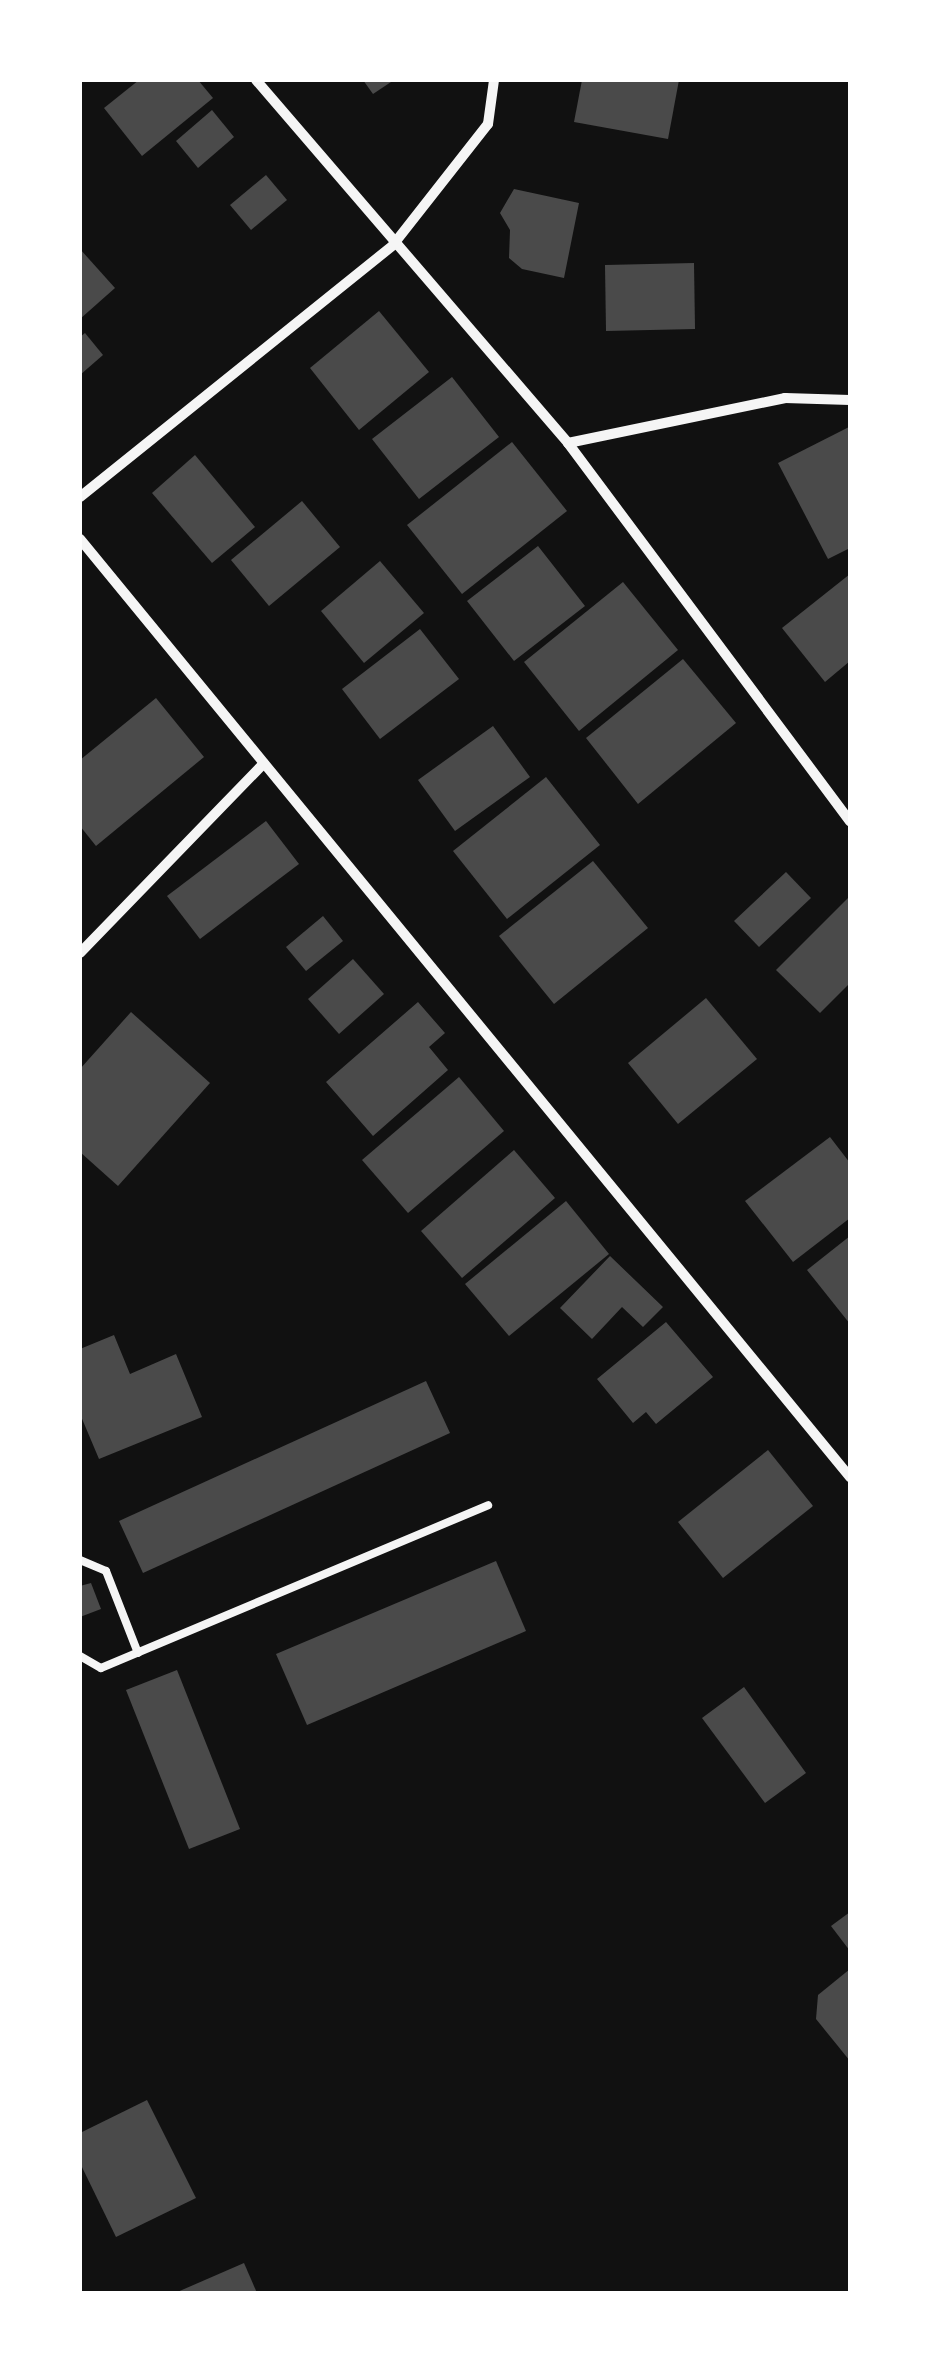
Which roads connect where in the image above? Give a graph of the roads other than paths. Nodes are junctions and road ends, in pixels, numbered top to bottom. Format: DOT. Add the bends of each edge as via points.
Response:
graph roads {
  1 [pos="256,80"];
  2 [pos="494,80"];
  3 [pos="393,245"];
  4 [pos="850,400"];
  5 [pos="568,443"];
  6 [pos="80,496"];
  7 [pos="80,539"];
  8 [pos="264,763"];
  9 [pos="850,820"];
  10 [pos="80,953"];
  11 [pos="850,1477"];
  12 [pos="488,1505"];
  13 [pos="80,1560"];
  14 [pos="138,1653"];
  15 [pos="80,1656"];
  1 -- 3 [label="street"];
  2 -- 3 [label="street" via="488,124"];
  3 -- 5 [label="street"];
  3 -- 6 [label="street"];
  4 -- 5 [label="street" via="784,398"];
  5 -- 9 [label="street"];
  7 -- 8 [label="street"];
  8 -- 10 [label="street"];
  8 -- 11 [label="street"];
  12 -- 14 [label="lane"];
  13 -- 14 [label="lane" via="106,1571"];
  14 -- 15 [label="lane" via="102,1668"];
}
